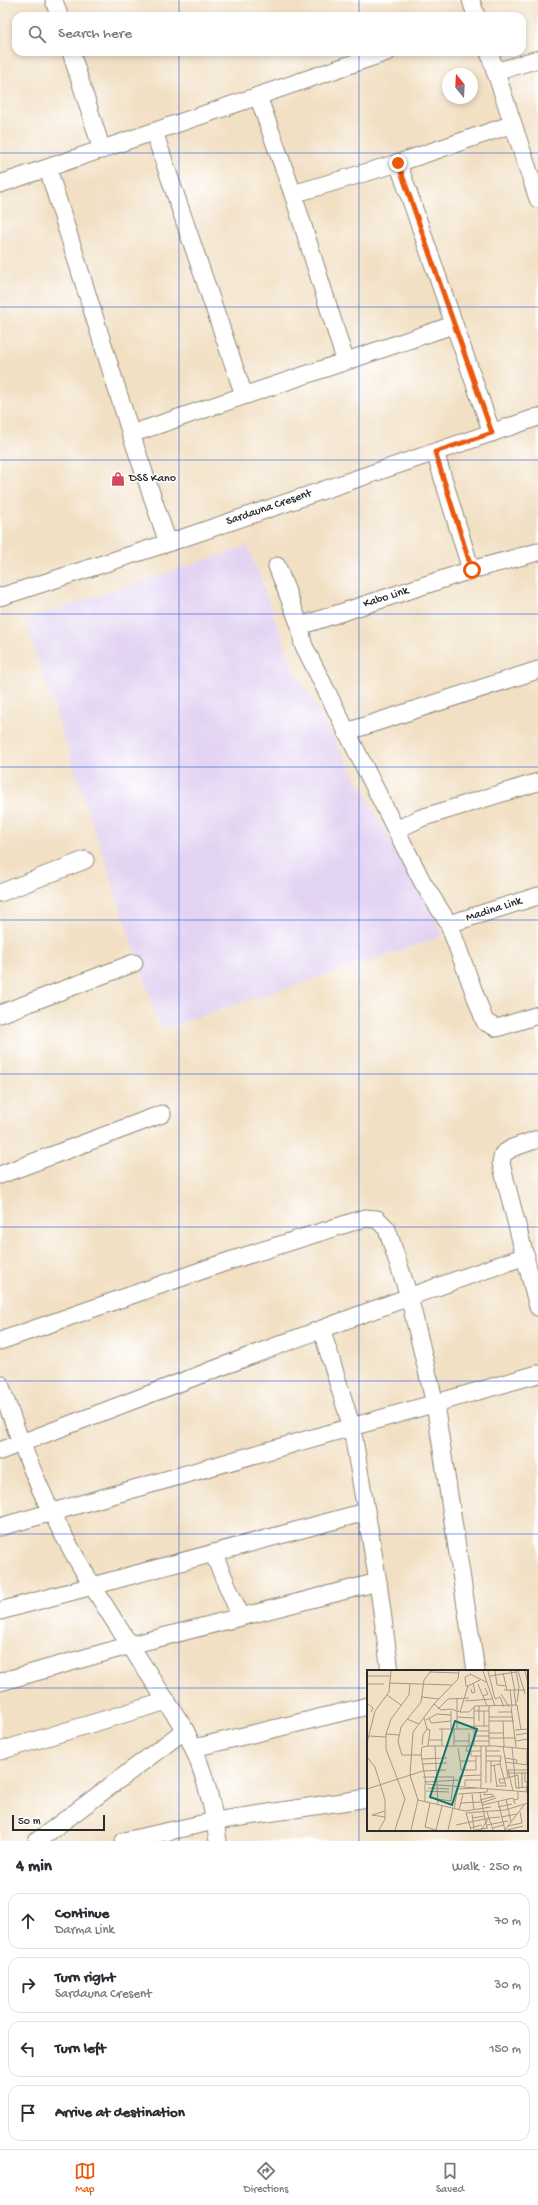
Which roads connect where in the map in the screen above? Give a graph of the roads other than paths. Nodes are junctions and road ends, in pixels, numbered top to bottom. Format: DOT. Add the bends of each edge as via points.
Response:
graph roads {
  1 [pos="54,0"];
  2 [pos="471,0"];
  3 [pos="58,12"];
  4 [pos="475,12"];
  5 [pos="72,56"];
  6 [pos="374,56"];
  7 [pos="489,56"];
  8 [pos="538,58"];
  9 [pos="495,72"];
  10 [pos="258,96"];
  11 [pos="513,124"];
  12 [pos="154,132"];
  13 [pos="102,150"];
  14 [pos="398,163"];
  15 [pos="48,169"];
  16 [pos="534,176"];
  17 [pos="0,184"];
  18 [pos="294,194"];
  19 [pos="538,199"];
  20 [pos="453,325"];
  21 [pos="345,360"];
  22 [pos="244,395"];
  23 [pos="538,417"];
  24 [pos="492,433"];
  25 [pos="131,434"];
  26 [pos="435,452"];
  27 [pos="168,543"];
  28 [pos="538,552"];
  29 [pos="277,566"];
  30 [pos="472,570"];
  31 [pos="0,597"];
  32 [pos="300,626"];
  33 [pos="538,670"];
  34 [pos="346,732"];
  35 [pos="538,782"];
  36 [pos="396,830"];
  37 [pos="85,860"];
  38 [pos="0,892"];
  39 [pos="538,896"];
  40 [pos="449,924"];
  41 [pos="134,963"];
  42 [pos="0,1014"];
  43 [pos="538,1015"];
  44 [pos="162,1114"];
  45 [pos="538,1139"];
  46 [pos="0,1175"];
  47 [pos="526,1256"];
  48 [pos="409,1296"];
  49 [pos="538,1308"];
  50 [pos="322,1331"];
  51 [pos="0,1341"];
  52 [pos="538,1374"];
  53 [pos="0,1384"];
  54 [pos="435,1404"];
  55 [pos="352,1428"];
  56 [pos="20,1443"];
  57 [pos="0,1451"];
  58 [pos="365,1512"];
  59 [pos="52,1513"];
  60 [pos="0,1527"];
  61 [pos="213,1553"];
  62 [pos="378,1582"];
  63 [pos="92,1586"];
  64 [pos="0,1611"];
  65 [pos="242,1617"];
  66 [pos="131,1645"];
  67 [pos="390,1670"];
  68 [pos="476,1670"];
  69 [pos="0,1682"];
  70 [pos="167,1701"];
  71 [pos="367,1706"];
  72 [pos="185,1730"];
  73 [pos="194,1748"];
  74 [pos="0,1751"];
  75 [pos="367,1798"];
  76 [pos="215,1821"];
  77 [pos="37,1841"];
  78 [pos="124,1841"];
  79 [pos="218,1841"];
  1 -- 3 [label="street"];
  2 -- 4 [label="street"];
  5 -- 13 [label="street"];
  6 -- 10 [label="street"];
  7 -- 9 [label="street"];
  8 -- 9 [label="street"];
  9 -- 11 [label="street"];
  10 -- 12 [label="street"];
  10 -- 18 [label="street"];
  11 -- 14 [label="street"];
  11 -- 16 [label="street"];
  12 -- 13 [label="street"];
  12 -- 22 [label="street"];
  13 -- 15 [label="street"];
  14 -- 18 [label="street"];
  14 -- 20 [label="street"];
  15 -- 17 [label="street"];
  15 -- 25 [label="street"];
  16 -- 19 [label="street"];
  18 -- 21 [label="street"];
  20 -- 21 [label="street"];
  20 -- 24 [label="street"];
  21 -- 22 [label="street"];
  22 -- 25 [label="street"];
  23 -- 24 [label="street, Sardauna Cresent"];
  24 -- 26 [label="street, Sardauna Cresent"];
  25 -- 27 [label="street"];
  26 -- 27 [label="street, Sardauna Cresent"];
  26 -- 30 [label="street"];
  27 -- 31 [label="street, Sardauna Cresent"];
  28 -- 30 [label="street, Kabo Link"];
  29 -- 32 [label="street"];
  30 -- 32 [label="street, Kabo Link"];
  32 -- 34 [label="street" via="303,644"];
  33 -- 34 [label="street"];
  34 -- 36 [label="street"];
  35 -- 36 [label="street" via="421,818"];
  36 -- 40 [label="street" via="423,884"];
  37 -- 38 [label="street"];
  39 -- 40 [label="street, Madina Link"];
  40 -- 43 [label="street" via="485,1022 497,1028"];
  41 -- 42 [label="street"];
  44 -- 46 [label="street"];
  45 -- 47 [label="street" via="512,1148 503,1154 501,1163"];
  47 -- 48 [label="street"];
  47 -- 49 [label="street"];
  48 -- 50 [label="street"];
  48 -- 51 [label="street" via="388,1228 377,1219 365,1218 226,1262"];
  48 -- 54 [label="street"];
  50 -- 55 [label="street"];
  50 -- 56 [label="street"];
  52 -- 54 [label="street"];
  53 -- 56 [label="street"];
  54 -- 55 [label="street"];
  54 -- 68 [label="street"];
  55 -- 58 [label="street"];
  55 -- 59 [label="street"];
  56 -- 57 [label="street"];
  56 -- 59 [label="street"];
  58 -- 61 [label="street"];
  58 -- 62 [label="street"];
  59 -- 60 [label="street"];
  59 -- 63 [label="street"];
  61 -- 63 [label="street"];
  61 -- 65 [label="street"];
  62 -- 65 [label="street"];
  62 -- 67 [label="street"];
  63 -- 64 [label="street"];
  63 -- 66 [label="street"];
  65 -- 66 [label="street"];
  66 -- 69 [label="street"];
  66 -- 70 [label="street"];
  70 -- 72 [label="street"];
  70 -- 74 [label="street"];
  71 -- 73 [label="street"];
  72 -- 73 [label="street"];
  72 -- 77 [label="street"];
  73 -- 76 [label="street"];
  75 -- 76 [label="street"];
  76 -- 78 [label="street"];
  76 -- 79 [label="street"];
}
